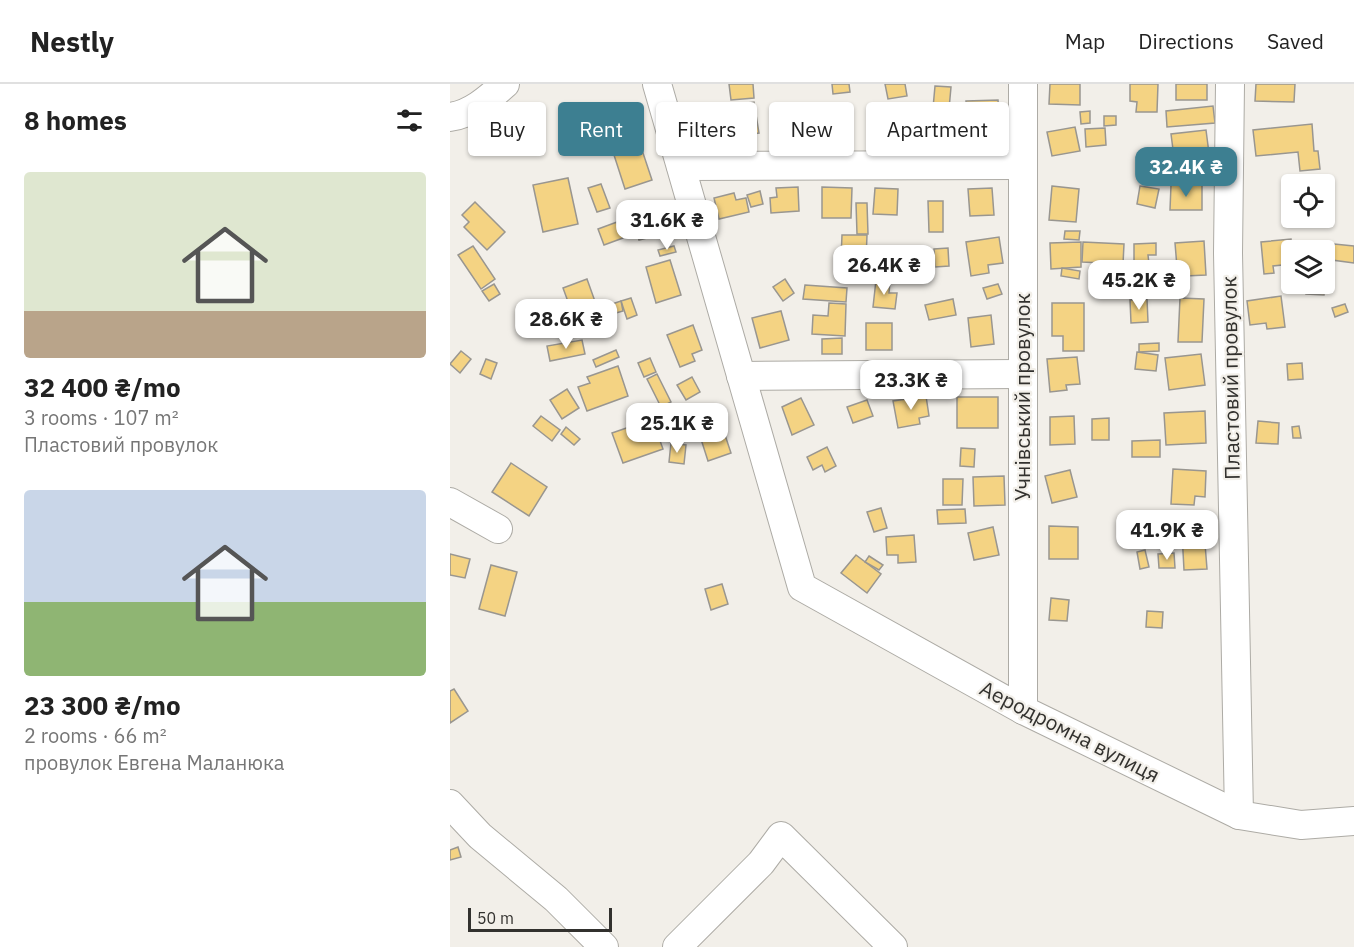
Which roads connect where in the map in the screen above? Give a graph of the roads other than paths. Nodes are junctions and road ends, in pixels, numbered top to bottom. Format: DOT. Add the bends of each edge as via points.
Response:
graph roads {
  1 [pos="505,84"];
  2 [pos="657,84"];
  3 [pos="1023,84"];
  4 [pos="1230,84"];
  5 [pos="456,117"];
  6 [pos="1021,165"];
  7 [pos="681,166"];
  8 [pos="1022,374"];
  9 [pos="741,376"];
  10 [pos="450,502"];
  11 [pos="498,529"];
  12 [pos="1023,710"];
  13 [pos="450,804"];
  14 [pos="1239,815"];
  15 [pos="1354,821"];
  16 [pos="604,947"];
  17 [pos="678,947"];
  18 [pos="893,947"];
  1 -- 5 [label="street"];
  2 -- 7 [label="street"];
  3 -- 6 [label="street, Учнівський провулок"];
  4 -- 14 [label="street, Пластовий провулок" via="1228,253"];
  6 -- 7 [label="street"];
  6 -- 8 [label="street, Учнівський провулок"];
  7 -- 9 [label="street"];
  8 -- 9 [label="street"];
  8 -- 12 [label="street, Учнівський провулок"];
  9 -- 12 [label="street, Аеродромна вулиця" via="800,580"];
  10 -- 11 [label="street"];
  12 -- 14 [label="street, Аеродромна вулиця"];
  13 -- 16 [label="street" via="480,836 555,899"];
  14 -- 15 [label="street, Аеродромна вулиця" via="1301,825"];
  17 -- 18 [label="street" via="761,863 781,836"];
}
